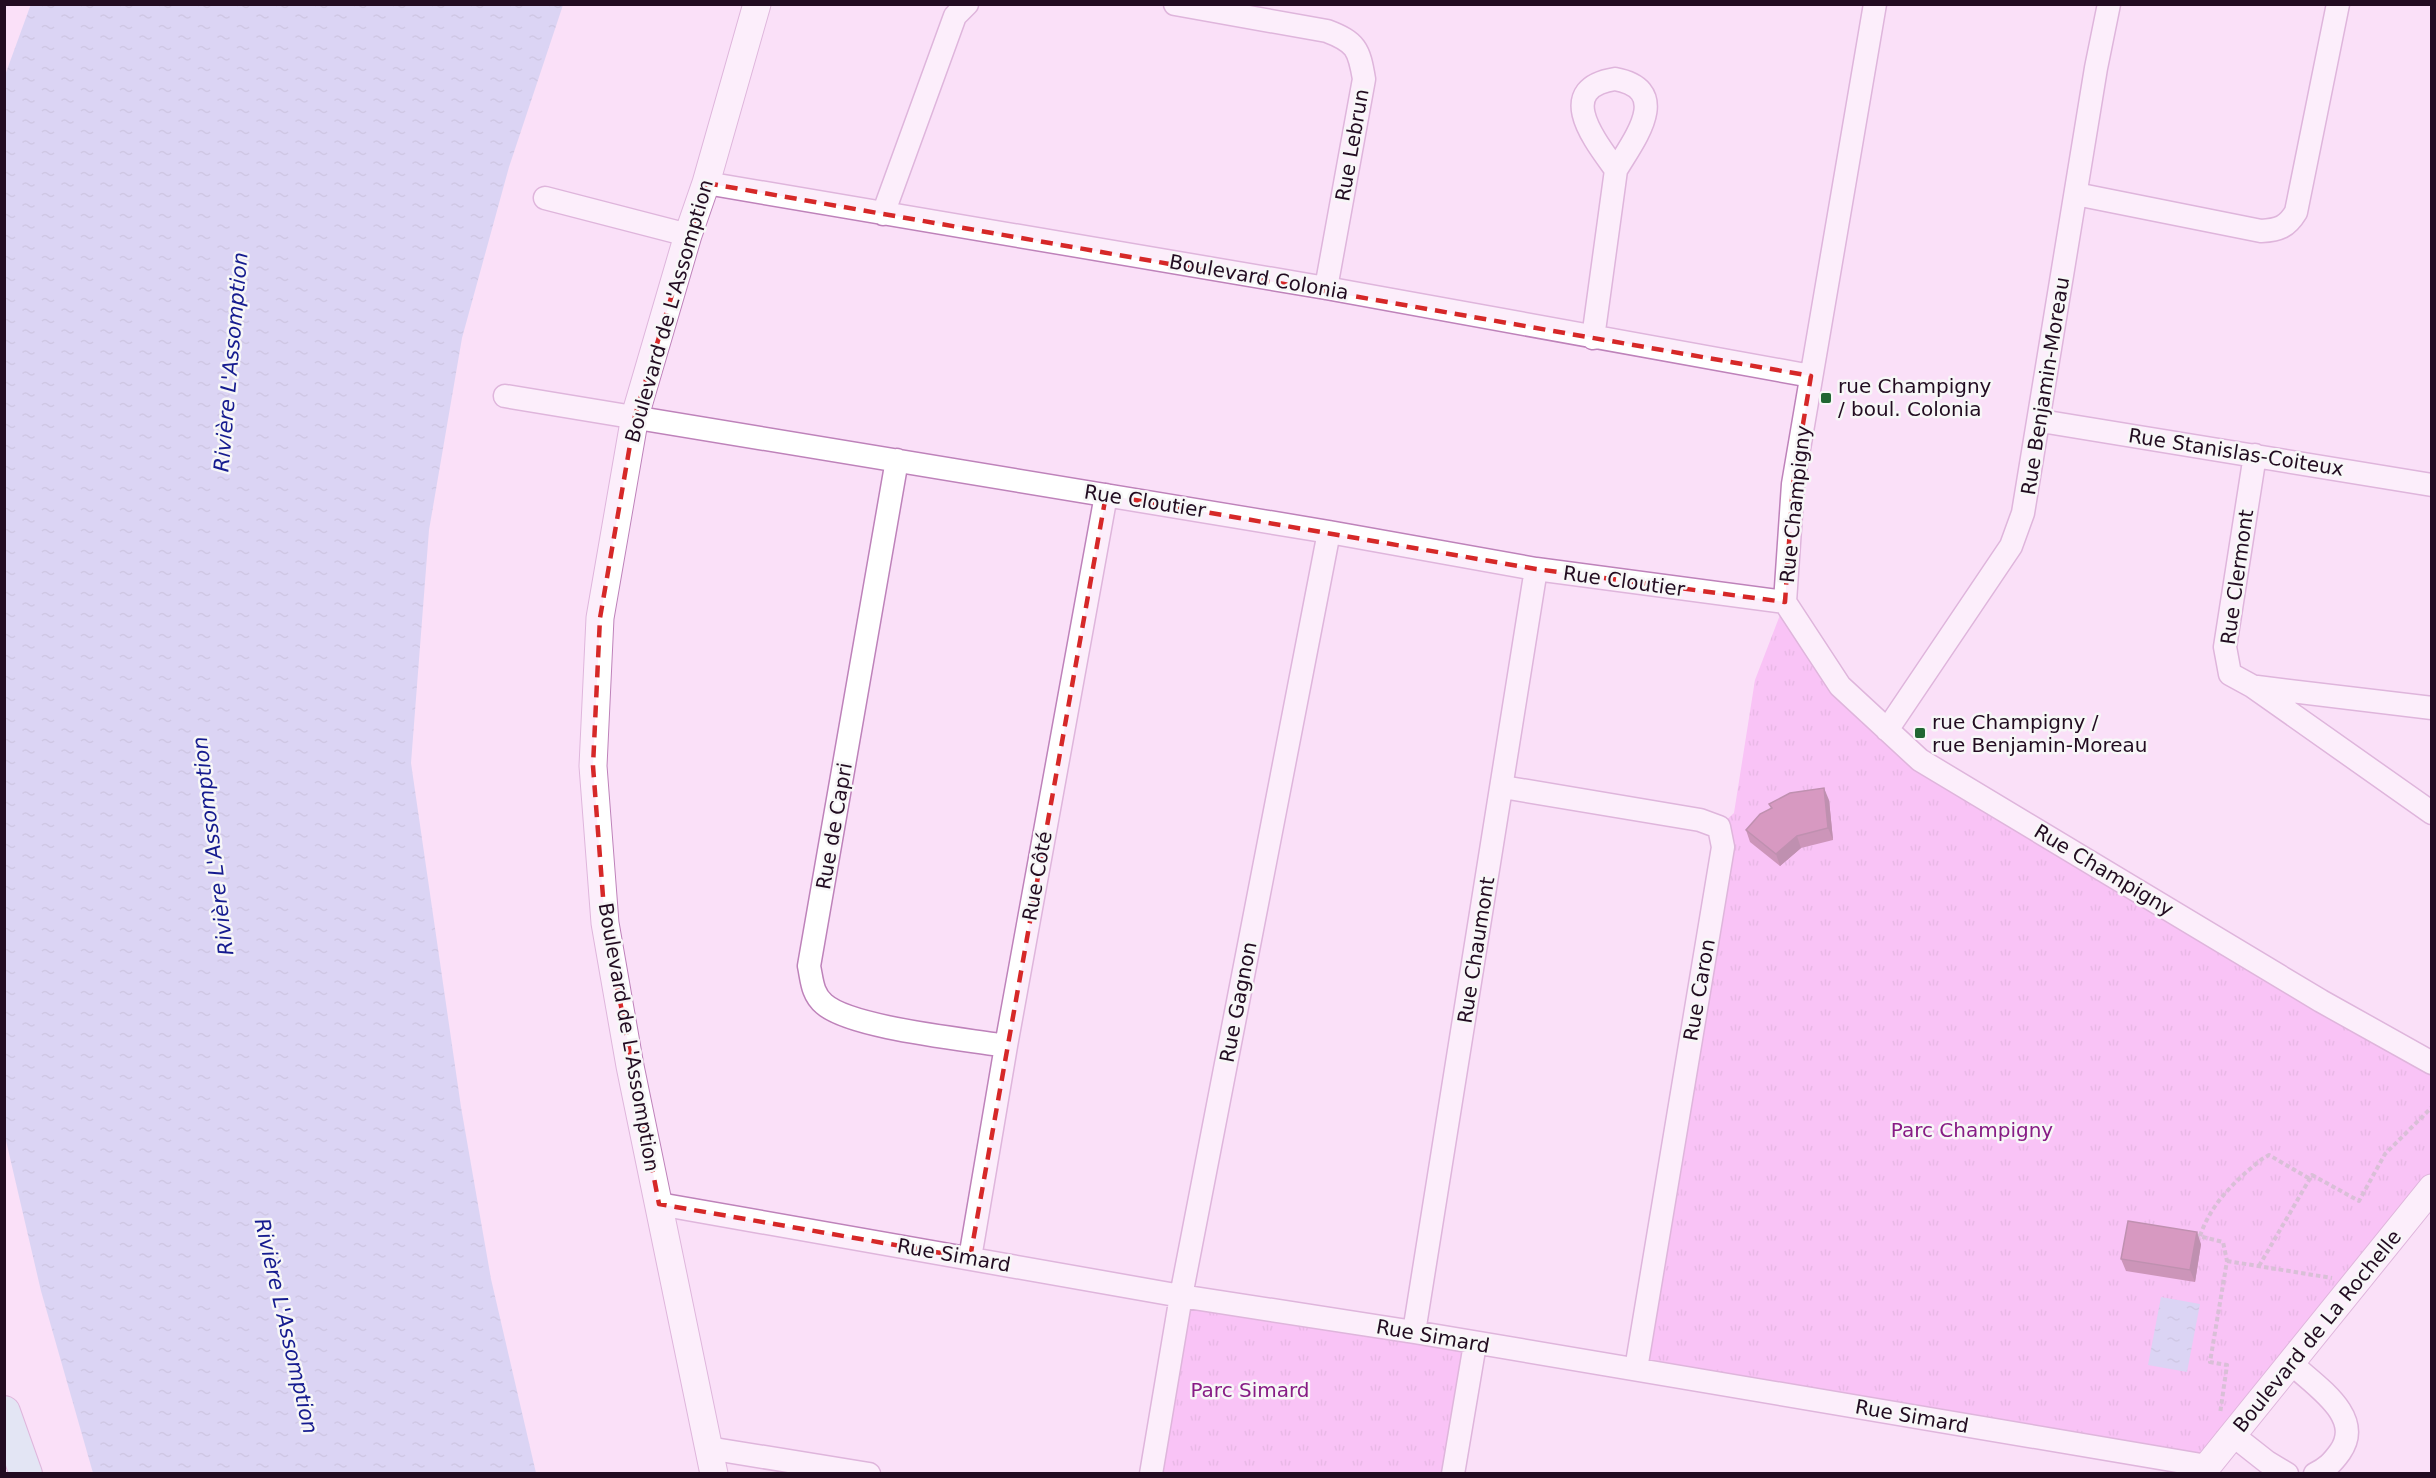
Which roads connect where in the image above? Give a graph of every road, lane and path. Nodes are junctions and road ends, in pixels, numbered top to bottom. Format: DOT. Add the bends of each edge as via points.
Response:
graph roads {
  1 [pos="757,4"];
  2 [pos="967,4"];
  3 [pos="1175,4"];
  4 [pos="1875,4"];
  5 [pos="2109,4"];
  6 [pos="2338,4"];
  7 [pos="1616,170"];
  8 [pos="706,183"];
  9 [pos="2076,194"];
  10 [pos="545,198"];
  11 [pos="883,214"];
  12 [pos="688,235"];
  13 [pos="1326,288"];
  14 [pos="1593,338"];
  15 [pos="1810,376"];
  16 [pos="505,396"];
  17 [pos="635,416"];
  18 [pos="2041,421"];
  19 [pos="2255,455"];
  20 [pos="897,460"];
  21 [pos="2432,485"];
  22 [pos="1106,495"];
  23 [pos="1329,532"];
  24 [pos="1536,569"];
  25 [pos="1785,602"];
  26 [pos="2253,686"];
  27 [pos="2432,708"];
  28 [pos="1887,730"];
  29 [pos="1503,787"];
  30 [pos="2432,813"];
  31 [pos="1006,1046"];
  32 [pos="2432,1063"];
  33 [pos="2432,1107"];
  34 [pos="2310,1179"];
  35 [pos="2432,1188"];
  36 [pos="659,1204"];
  37 [pos="2188,1234"];
  38 [pos="2200,1236"];
  39 [pos="970,1258"];
  40 [pos="2227,1261"];
  41 [pos="2259,1266"];
  42 [pos="2356,1282"];
  43 [pos="1181,1296"];
  44 [pos="1414,1332"];
  45 [pos="1475,1344"];
  46 [pos="2290,1364"];
  47 [pos="1636,1369"];
  48 [pos="4,1412"];
  49 [pos="2234,1436"];
  50 [pos="711,1461"];
  51 [pos="2207,1466"];
  52 [pos="26,1473"];
  53 [pos="869,1473"];
  54 [pos="1151,1473"];
  55 [pos="1453,1473"];
  56 [pos="2287,1473"];
  57 [pos="2315,1473"];
  1 -- 8 [label="street, Boulevard de L'Assomption"];
  2 -- 11 [label="street" via="955,16"];
  3 -- 13 [label="street, Rue Lebrun" via="1327,31 1348,39 1360,54 1364,79"];
  4 -- 15 [label="street, Rue Champigny"];
  5 -- 9 [label="street, Rue Benjamin-Moreau"];
  6 -- 9 [label="street" via="2296,212 2289,225 2261,231"];
  7 -- 14 [label="street"];
  8 -- 11 [label="street, Boulevard Colonia"];
  8 -- 12 [label="street, Boulevard de L'Assomption"];
  9 -- 18 [label="street, Rue Benjamin-Moreau"];
  10 -- 12 [label="street"];
  11 -- 13 [label="street, Boulevard Colonia"];
  12 -- 17 [label="street, Boulevard de L'Assomption"];
  13 -- 14 [label="street, Boulevard Colonia"];
  14 -- 15 [label="street, Boulevard Colonia"];
  15 -- 25 [label="street, Rue Champigny" via="1793,484"];
  16 -- 17 [label="street, Rue Cloutier"];
  17 -- 20 [label="street, Rue Cloutier"];
  17 -- 36 [label="street, Boulevard de L'Assomption" via="600,618 593,766 605,923"];
  18 -- 19 [label="street, Rue Stanislas-Coiteux"];
  18 -- 28 [label="street, Rue Benjamin-Moreau" via="2023,513 2011,546"];
  19 -- 21 [label="street, Rue Stanislas-Coiteux"];
  19 -- 26 [label="street, Rue Clermont" via="2224,647 2230,674"];
  20 -- 22 [label="street, Rue Cloutier"];
  20 -- 31 [label="street, Rue de Capri" via="810,966 813,989 823,1004 849,1019"];
  22 -- 23 [label="street, Rue Cloutier"];
  22 -- 31 [label="street, Rue Côté"];
  23 -- 24 [label="street, Rue Cloutier"];
  23 -- 43 [label="street, Rue Gagnon"];
  24 -- 25 [label="street, Rue Cloutier"];
  24 -- 29 [label="street, Rue Chaumont"];
  25 -- 28 [label="street, Rue Champigny" via="1840,686"];
  26 -- 27 [label="street, Rue Clermont"];
  26 -- 30 [label="street, Rue Clermont"];
  28 -- 32 [label="street, Rue Champigny" via="1920,760 2321,1001"];
  29 -- 44 [label="street, Rue Chaumont"];
  29 -- 47 [label="street, Rue Caron" via="1700,820 1719,827 1723,847"];
  31 -- 39 [label="street, Rue Côté"];
  33 -- 34 [label="path" via="2385,1154 2359,1201 2312,1175"];
  34 -- 38 [label="path" via="2269,1155 2223,1194"];
  34 -- 41 [label="path"];
  35 -- 42 [label="street, Boulevard de La Rochelle"];
  36 -- 39 [label="street, Rue Simard"];
  36 -- 50 [label="street, Boulevard de L'Assomption"];
  37 -- 38 [label="path"];
  38 -- 40 [label="path" via="2223,1242"];
  39 -- 43 [label="street, Rue Simard"];
  40 -- 41 [label="path"];
  40 -- 51 [label="path" via="2210,1362 2227,1365"];
  41 -- 42 [label="path"];
  42 -- 46 [label="street, Boulevard de La Rochelle"];
  43 -- 44 [label="street, Rue Simard"];
  43 -- 54 [label="street, Rue Gagnon"];
  44 -- 45 [label="street, Rue Simard"];
  45 -- 47 [label="street, Rue Simard"];
  45 -- 55 [label="street"];
  46 -- 49 [label="street, Boulevard de La Rochelle"];
  46 -- 57 [label="street" via="2340,1408 2348,1427 2346,1444 2330,1467"];
  47 -- 51 [label="street, Rue Simard"];
  48 -- 52 [label="main road"];
  49 -- 51 [label="street, Boulevard de La Rochelle"];
  49 -- 56 [label="street"];
  50 -- 53 [label="street"];
}
